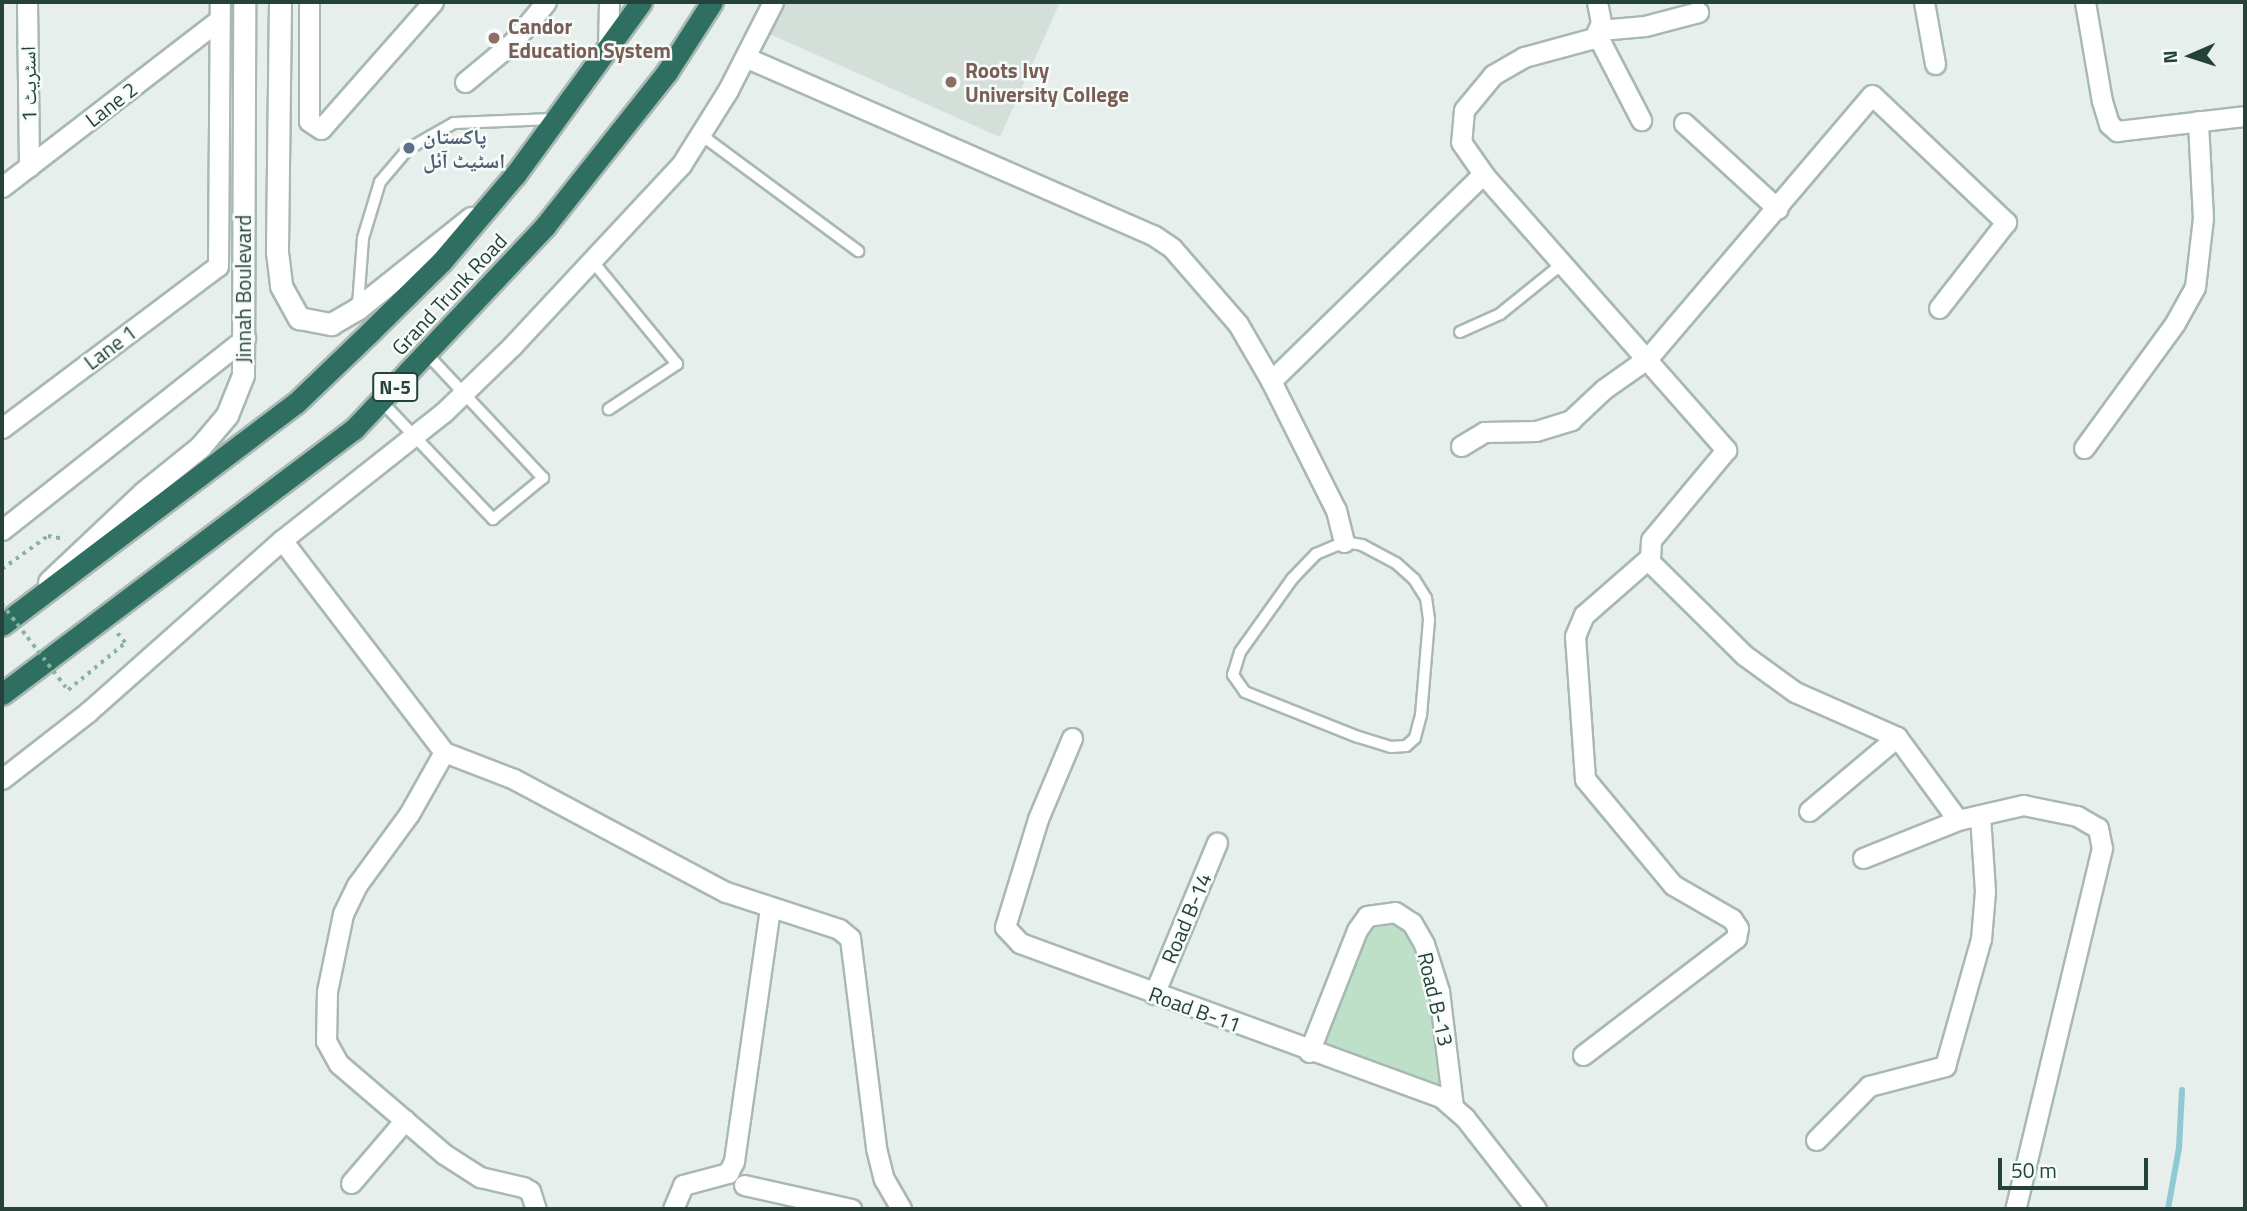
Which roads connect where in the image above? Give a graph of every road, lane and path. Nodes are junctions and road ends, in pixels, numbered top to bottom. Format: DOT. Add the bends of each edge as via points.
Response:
graph roads {
  1 [pos="27,2"];
  2 [pos="244,2"];
  3 [pos="280,2"];
  4 [pos="309,2"];
  5 [pos="433,2"];
  6 [pos="546,2"];
  7 [pos="609,2"];
  8 [pos="641,2"];
  9 [pos="712,2"];
  10 [pos="774,2"];
  11 [pos="1597,2"];
  12 [pos="1924,2"];
  13 [pos="2085,2"];
  14 [pos="220,11"];
  15 [pos="1698,12"];
  16 [pos="1599,32"];
  17 [pos="608,50"];
  18 [pos="745,57"];
  19 [pos="1935,64"];
  20 [pos="465,82"];
  21 [pos="2245,116"];
  22 [pos="556,119"];
  23 [pos="1641,120"];
  24 [pos="2198,121"];
  25 [pos="1684,123"];
  26 [pos="278,132"];
  27 [pos="700,134"];
  28 [pos="243,153"];
  29 [pos="29,167"];
  30 [pos="1483,174"];
  31 [pos="514,175"];
  32 [pos="2,187"];
  33 [pos="1778,209"];
  34 [pos="858,251"];
  35 [pos="594,262"];
  36 [pos="1562,264"];
  37 [pos="1939,308"];
  38 [pos="357,309"];
  39 [pos="1460,332"];
  40 [pos="245,338"];
  41 [pos="427,354"];
  42 [pos="1648,358"];
  43 [pos="1271,380"];
  44 [pos="464,393"];
  45 [pos="381,401"];
  46 [pos="609,409"];
  47 [pos="2,428"];
  48 [pos="415,434"];
  49 [pos="1461,446"];
  50 [pos="2084,448"];
  51 [pos="2,530"];
  52 [pos="48,536"];
  53 [pos="282,540"];
  54 [pos="1343,542"];
  55 [pos="1649,558"];
  56 [pos="2,569"];
  57 [pos="11,607"];
  58 [pos="2,625"];
  59 [pos="125,643"];
  60 [pos="2,694"];
  61 [pos="1898,737"];
  62 [pos="1072,738"];
  63 [pos="444,752"];
  64 [pos="2,779"];
  65 [pos="1809,811"];
  66 [pos="1980,816"];
  67 [pos="1958,820"];
  68 [pos="1217,843"];
  69 [pos="1863,858"];
  70 [pos="770,909"];
  71 [pos="1154,994"];
  72 [pos="1309,1052"];
  73 [pos="1583,1055"];
  74 [pos="1453,1107"];
  75 [pos="405,1120"];
  76 [pos="1816,1140"];
  77 [pos="351,1183"];
  78 [pos="744,1185"];
  79 [pos="536,1209"];
  80 [pos="673,1209"];
  81 [pos="851,1209"];
  82 [pos="901,1209"];
  83 [pos="1536,1209"];
  84 [pos="2015,1209"];
  1 -- 29 [label="street, اسٹریٹ 1"];
  2 -- 28 [label="street, Jinnah Boulevard"];
  3 -- 26 [label="street, Jinnah Boulevard"];
  4 -- 5 [label="street" via="309,121 321,129"];
  6 -- 20 [label="street" via="512,43"];
  7 -- 17 [label="street"];
  8 -- 17 [label="highway, Grand Trunk Road / N-5"];
  9 -- 41 [label="highway, Grand Trunk Road / N-5" via="667,72 545,226"];
  10 -- 18 [label="street"];
  11 -- 16 [label="street"];
  12 -- 19 [label="street"];
  13 -- 24 [label="street" via="2109,124 2117,131"];
  14 -- 29 [label="street, Lane 2"];
  14 -- 47 [label="street, Lane 1" via="218,266"];
  15 -- 16 [label="street"];
  16 -- 23 [label="street"];
  16 -- 30 [label="street" via="1524,57 1482,87 1464,110 1460,129 1461,142"];
  17 -- 22 [label="highway, Grand Trunk Road / N-5"];
  18 -- 27 [label="street"];
  18 -- 43 [label="street" via="1153,235 1189,264 1230,314"];
  21 -- 24 [label="street"];
  22 -- 31 [label="highway, Grand Trunk Road / N-5"];
  22 -- 38 [label="lane" via="454,123 408,149 380,182 363,238"];
  24 -- 50 [label="street" via="2203,218 2195,287 2175,323"];
  25 -- 33 [label="street"];
  26 -- 28 [label="street"];
  26 -- 38 [label="street, Jinnah Boulevard" via="281,286 299,318 313,323 331,324"];
  27 -- 34 [label="lane"];
  27 -- 35 [label="street" via="681,165"];
  28 -- 40 [label="street, Jinnah Boulevard"];
  29 -- 32 [label="street, Lane 2"];
  30 -- 36 [label="street"];
  30 -- 43 [label="street"];
  31 -- 38 [label="street, Jinnah Boulevard" via="464,224"];
  31 -- 57 [label="highway, Grand Trunk Road / N-5" via="442,261 296,403"];
  33 -- 37 [label="street" via="1872,95 2006,222"];
  33 -- 42 [label="street"];
  35 -- 44 [label="street"];
  35 -- 46 [label="lane" via="677,364"];
  36 -- 39 [label="lane" via="1500,314"];
  36 -- 42 [label="street"];
  40 -- 51 [label="street"];
  40 -- 57 [label="street, Jinnah Boulevard" via="243,375 220,423 200,447"];
  41 -- 44 [label="lane"];
  41 -- 45 [label="highway, Grand Trunk Road / N-5"];
  42 -- 49 [label="street" via="1571,420 1536,431 1484,432"];
  42 -- 55 [label="street" via="1726,450 1651,540"];
  43 -- 54 [label="street" via="1336,510"];
  44 -- 48 [label="street"];
  44 -- 48 [label="lane" via="543,478 493,519"];
  45 -- 48 [label="lane"];
  45 -- 60 [label="highway, Grand Trunk Road / N-5" via="354,429"];
  48 -- 53 [label="street"];
  52 -- 56 [label="path"];
  53 -- 63 [label="street"];
  53 -- 64 [label="street" via="89,712"];
  54 -- 54 [label="lane" via="1362,545 1396,563 1426,598 1429,620 1421,715 1415,738 1406,746 1391,747 1358,737 1245,692 1233,676 1240,652 1292,579 1315,554"];
  55 -- 61 [label="street" via="1745,655 1795,692"];
  55 -- 73 [label="street" via="1584,615 1575,636 1585,779 1674,885 1732,919 1738,928 1736,938"];
  57 -- 58 [label="highway, Grand Trunk Road / N-5"];
  57 -- 59 [label="path, bridge" via="68,690"];
  61 -- 65 [label="street"];
  61 -- 67 [label="street"];
  62 -- 71 [label="street, Road B-11" via="1038,819 1005,927 1032,949"];
  63 -- 70 [label="street" via="514,779 684,873"];
  63 -- 75 [label="street" via="409,814 357,885 336,939 327,992 326,1041 339,1064"];
  66 -- 67 [label="street"];
  66 -- 76 [label="street" via="1985,891 1980,939 1945,1066 1869,1086"];
  66 -- 84 [label="street" via="2023,805 2077,816 2098,828 2102,848"];
  67 -- 69 [label="street"];
  68 -- 71 [label="street, Road B-14"];
  70 -- 80 [label="street" via="734,1161 728,1173 682,1185"];
  70 -- 82 [label="street" via="839,929 854,947 876,1148 884,1179"];
  71 -- 72 [label="street, Road B-11"];
  72 -- 74 [label="street, Road B-11" via="1406,1082"];
  72 -- 74 [label="street, Road B-13" via="1357,930 1367,916 1395,912 1412,923 1424,944 1438,991"];
  74 -- 83 [label="street, Road B-11" via="1523,1187"];
  75 -- 77 [label="street"];
  75 -- 79 [label="street" via="470,1171 530,1191"];
  78 -- 81 [label="street"];
}
